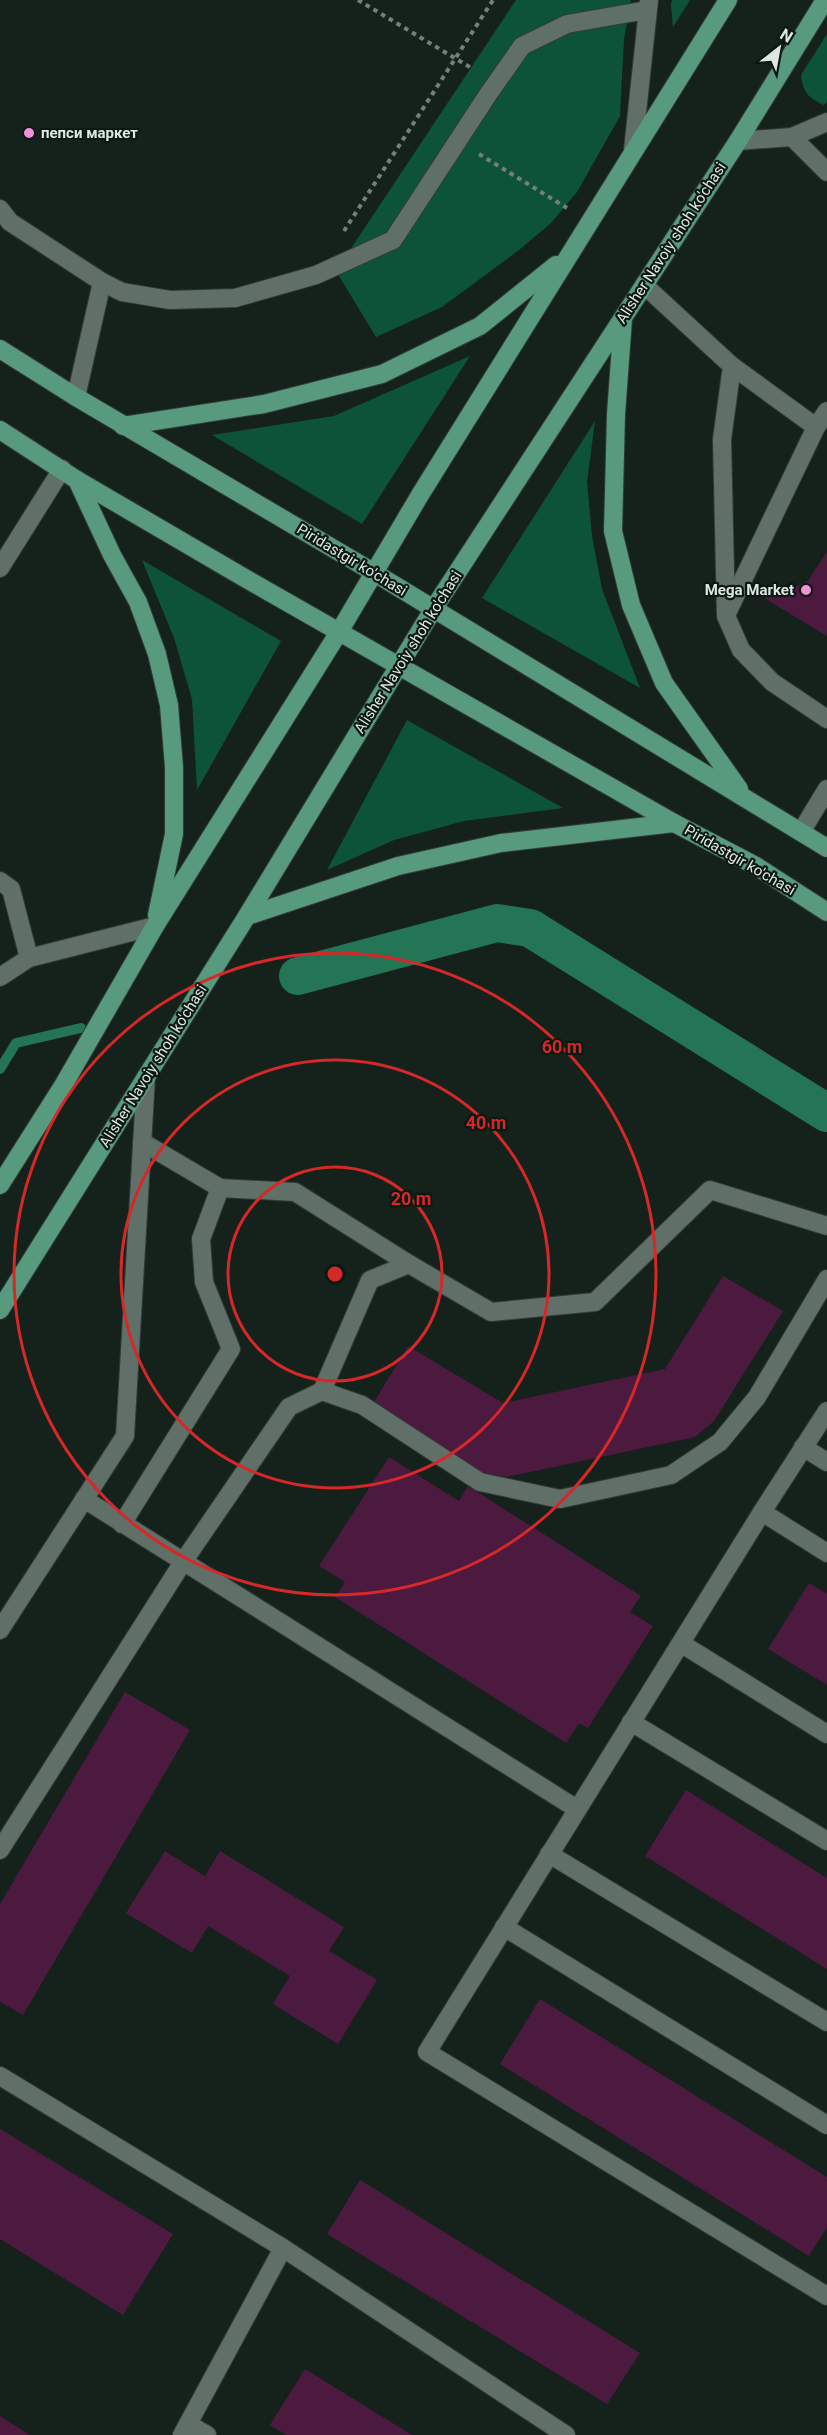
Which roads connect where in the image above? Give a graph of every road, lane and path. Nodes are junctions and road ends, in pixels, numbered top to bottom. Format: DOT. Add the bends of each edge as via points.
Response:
graph roads {
  1 [pos="358,0"];
  2 [pos="493,0"];
  3 [pos="728,0"];
  4 [pos="825,0"];
  5 [pos="648,5"];
  6 [pos="455,58"];
  7 [pos="496,83"];
  8 [pos="827,122"];
  9 [pos="792,136"];
  10 [pos="458,140"];
  11 [pos="738,141"];
  12 [pos="633,150"];
  13 [pos="827,172"];
  14 [pos="0,209"];
  15 [pos="589,220"];
  16 [pos="341,236"];
  17 [pos="567,256"];
  18 [pos="102,282"];
  19 [pos="644,285"];
  20 [pos="623,315"];
  21 [pos="0,349"];
  22 [pos="732,366"];
  23 [pos="76,397"];
  24 [pos="827,411"];
  25 [pos="123,426"];
  26 [pos="816,427"];
  27 [pos="0,430"];
  28 [pos="69,474"];
  29 [pos="0,568"];
  30 [pos="373,572"];
  31 [pos="434,608"];
  32 [pos="726,616"];
  33 [pos="339,632"];
  34 [pos="399,666"];
  35 [pos="827,719"];
  36 [pos="827,789"];
  37 [pos="743,796"];
  38 [pos="674,823"];
  39 [pos="801,832"];
  40 [pos="827,848"];
  41 [pos="0,880"];
  42 [pos="827,912"];
  43 [pos="247,916"];
  44 [pos="155,926"];
  45 [pos="29,958"];
  46 [pos="0,977"];
  47 [pos="146,1077"];
  48 [pos="142,1142"];
  49 [pos="0,1185"];
  50 [pos="220,1188"];
  51 [pos="827,1226"];
  52 [pos="408,1264"];
  53 [pos="827,1279"];
  54 [pos="0,1310"];
  55 [pos="322,1391"];
  56 [pos="827,1411"];
  57 [pos="803,1447"];
  58 [pos="827,1462"];
  59 [pos="84,1499"];
  60 [pos="762,1512"];
  61 [pos="122,1524"];
  62 [pos="827,1553"];
  63 [pos="183,1562"];
  64 [pos="0,1630"];
  65 [pos="682,1644"];
  66 [pos="631,1722"];
  67 [pos="827,1734"];
  68 [pos="577,1809"];
  69 [pos="827,1841"];
  70 [pos="0,1850"];
  71 [pos="549,1854"];
  72 [pos="504,1927"];
  73 [pos="827,2022"];
  74 [pos="0,2076"];
  75 [pos="827,2125"];
  76 [pos="283,2248"];
  77 [pos="827,2296"];
  78 [pos="185,2429"];
  79 [pos="207,2435"];
  80 [pos="566,2435"];
  1 -- 6 [label="path"];
  2 -- 6 [label="path"];
  3 -- 12 [label="main road"];
  4 -- 11 [label="main road, Alisher Navoiy shoh ko'chasi"];
  5 -- 7 [label="street" via="567,24 522,46"];
  5 -- 12 [label="street"];
  6 -- 7 [label="path"];
  6 -- 16 [label="path"];
  7 -- 10 [label="street"];
  8 -- 9 [label="street"];
  9 -- 11 [label="street"];
  9 -- 13 [label="street"];
  10 -- 15 [label="path"];
  10 -- 18 [label="street" via="393,240 316,276 235,298 170,300 122,292"];
  11 -- 19 [label="main road, Alisher Navoiy shoh ko'chasi"];
  12 -- 15 [label="main road"];
  14 -- 18 [label="street" via="10,222"];
  15 -- 17 [label="main road"];
  17 -- 25 [label="main road" via="480,326 382,374 264,404"];
  17 -- 30 [label="main road"];
  18 -- 23 [label="street"];
  19 -- 20 [label="main road, Alisher Navoiy shoh ko'chasi"];
  19 -- 22 [label="street"];
  20 -- 31 [label="main road, Alisher Navoiy shoh ko'chasi"];
  20 -- 37 [label="main road" via="613,531 628,594 663,683"];
  21 -- 23 [label="main road, Piridastgir ko'chasi"];
  22 -- 26 [label="street"];
  22 -- 32 [label="street" via="722,439"];
  23 -- 25 [label="main road, Piridastgir ko'chasi"];
  24 -- 26 [label="street"];
  25 -- 30 [label="main road, Piridastgir ko'chasi"];
  26 -- 32 [label="street"];
  27 -- 28 [label="main road, Piridastgir ko'chasi"];
  28 -- 29 [label="street"];
  28 -- 33 [label="main road, Piridastgir ko'chasi"];
  28 -- 44 [label="main road" via="138,602 158,654 169,705 174,834"];
  30 -- 31 [label="main road, Piridastgir ko'chasi"];
  30 -- 33 [label="main road"];
  31 -- 34 [label="main road, Alisher Navoiy shoh ko'chasi"];
  31 -- 37 [label="main road, Piridastgir ko'chasi"];
  32 -- 35 [label="street" via="741,650 772,682"];
  33 -- 34 [label="main road, Piridastgir ko'chasi"];
  33 -- 44 [label="main road"];
  34 -- 38 [label="main road, Piridastgir ko'chasi"];
  34 -- 43 [label="main road, Alisher Navoiy shoh ko'chasi"];
  36 -- 39 [label="street"];
  37 -- 39 [label="main road, Piridastgir ko'chasi"];
  38 -- 42 [label="main road, Piridastgir ko'chasi" via="756,866"];
  38 -- 43 [label="main road" via="501,843 398,866"];
  39 -- 40 [label="main road, Piridastgir ko'chasi"];
  41 -- 45 [label="street" via="11,889"];
  43 -- 47 [label="main road, Alisher Navoiy shoh ko'chasi"];
  44 -- 45 [label="street"];
  44 -- 49 [label="main road" via="64,1084"];
  45 -- 46 [label="street"];
  47 -- 48 [label="street"];
  47 -- 54 [label="main road, Alisher Navoiy shoh ko'chasi"];
  48 -- 50 [label="street"];
  48 -- 59 [label="street" via="125,1436"];
  50 -- 52 [label="street" via="295,1192"];
  50 -- 61 [label="street" via="201,1239 204,1282 231,1349"];
  51 -- 52 [label="street" via="710,1190 595,1302 491,1312"];
  52 -- 55 [label="street" via="370,1280"];
  53 -- 55 [label="street" via="757,1397 720,1442 671,1475 560,1499 480,1482 362,1405"];
  55 -- 63 [label="street" via="289,1407"];
  56 -- 57 [label="street"];
  57 -- 58 [label="street"];
  57 -- 60 [label="street"];
  59 -- 61 [label="street"];
  59 -- 64 [label="street"];
  60 -- 62 [label="street"];
  60 -- 65 [label="street"];
  61 -- 63 [label="street"];
  63 -- 68 [label="street"];
  63 -- 70 [label="street"];
  65 -- 66 [label="street"];
  65 -- 67 [label="street"];
  66 -- 68 [label="street"];
  66 -- 69 [label="street"];
  68 -- 71 [label="street"];
  71 -- 72 [label="street"];
  71 -- 73 [label="street"];
  72 -- 75 [label="street"];
  72 -- 77 [label="street" via="427,2052"];
  74 -- 76 [label="street"];
  76 -- 78 [label="street"];
  76 -- 80 [label="street"];
  78 -- 79 [label="street"];
}
